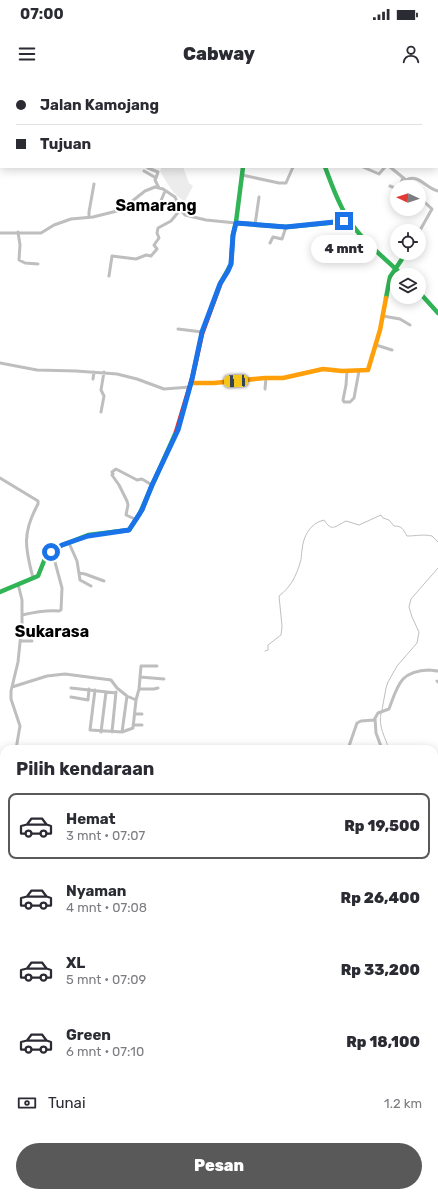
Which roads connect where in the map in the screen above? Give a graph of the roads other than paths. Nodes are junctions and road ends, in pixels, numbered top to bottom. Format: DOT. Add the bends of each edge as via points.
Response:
graph roads {
  1 [pos="148,168"];
  2 [pos="243,168"];
  3 [pos="292,168"];
  4 [pos="325,168"];
  5 [pos="365,168"];
  6 [pos="384,168"];
  7 [pos="391,168"];
  8 [pos="144,171"];
  9 [pos="242,175"];
  10 [pos="156,178"];
  11 [pos="403,178"];
  12 [pos="406,180"];
  13 [pos="418,180"];
  14 [pos="94,184"];
  15 [pos="426,185"];
  16 [pos="159,188"];
  17 [pos="438,190"];
  18 [pos="165,191"];
  19 [pos="259,197"];
  20 [pos="160,203"];
  21 [pos="426,203"];
  22 [pos="180,210"];
  23 [pos="89,217"];
  24 [pos="349,220"];
  25 [pos="236,223"];
  26 [pos="424,224"];
  27 [pos="255,225"];
  28 [pos="286,227"];
  29 [pos="18,232"];
  30 [pos="0,234"];
  31 [pos="270,243"];
  32 [pos="401,260"];
  33 [pos="38,264"];
  34 [pos="395,268"];
  35 [pos="109,276"];
  36 [pos="390,277"];
  37 [pos="426,300"];
  38 [pos="438,313"];
  39 [pos="383,316"];
  40 [pos="410,325"];
  41 [pos="178,329"];
  42 [pos="202,332"];
  43 [pos="376,344"];
  44 [pos="392,350"];
  45 [pos="0,362"];
  46 [pos="347,371"];
  47 [pos="359,371"];
  48 [pos="94,372"];
  49 [pos="104,372"];
  50 [pos="266,378"];
  51 [pos="93,379"];
  52 [pos="190,385"];
  53 [pos="265,389"];
  54 [pos="101,412"];
  55 [pos="0,478"];
  56 [pos="152,485"];
  57 [pos="137,520"];
  58 [pos="69,542"];
  59 [pos="52,551"];
  60 [pos="79,573"];
  61 [pos="34,578"];
  62 [pos="104,582"];
  63 [pos="18,584"];
  64 [pos="91,586"];
  65 [pos="0,592"];
  66 [pos="22,615"];
  67 [pos="20,641"];
  68 [pos="32,641"];
  69 [pos="157,666"];
  70 [pos="437,672"];
  71 [pos="140,677"];
  72 [pos="164,679"];
  73 [pos="12,687"];
  74 [pos="72,688"];
  75 [pos="117,688"];
  76 [pos="158,688"];
  77 [pos="89,689"];
  78 [pos="139,689"];
  79 [pos="95,690"];
  80 [pos="106,692"];
  81 [pos="116,693"];
  82 [pos="127,696"];
  83 [pos="71,698"];
  84 [pos="136,700"];
  85 [pos="135,714"];
  86 [pos="142,714"];
  87 [pos="375,718"];
  88 [pos="133,725"];
  89 [pos="142,725"];
  90 [pos="101,732"];
  91 [pos="112,732"];
  92 [pos="122,732"];
  93 [pos="17,745"];
  94 [pos="349,745"];
  95 [pos="380,745"];
  1 -- 10 [label="street" via="158,172"];
  2 -- 9 [label="main road"];
  3 -- 9 [label="street" via="286,183"];
  4 -- 24 [label="main road"];
  5 -- 6 [label="street" via="379,174"];
  7 -- 11 [label="street"];
  8 -- 10 [label="street"];
  9 -- 25 [label="main road"];
  10 -- 16 [label="street"];
  11 -- 12 [label="street"];
  12 -- 13 [label="street"];
  14 -- 23 [label="street"];
  15 -- 17 [label="street"];
  16 -- 18 [label="street"];
  16 -- 23 [label="street" via="147,190 121,210"];
  18 -- 20 [label="street"];
  18 -- 22 [label="street" via="176,198"];
  19 -- 27 [label="street"];
  21 -- 26 [label="street" via="432,209"];
  22 -- 25 [label="street" via="183,214 206,220"];
  22 -- 35 [label="street" via="171,221 158,228 159,238 154,245 157,249 151,256 112,256"];
  23 -- 29 [label="street" via="71,219 41,233"];
  24 -- 28 [label="main road"];
  24 -- 34 [label="main road"];
  25 -- 27 [label="main road"];
  25 -- 42 [label="main road" via="231,264 220,284"];
  27 -- 28 [label="main road"];
  28 -- 31 [label="street" via="282,239 273,237"];
  29 -- 30 [label="street"];
  29 -- 33 [label="street" via="19,260"];
  32 -- 34 [label="main road"];
  36 -- 39 [label="main road"];
  37 -- 38 [label="main road"];
  39 -- 40 [label="street"];
  39 -- 43 [label="main road"];
  41 -- 42 [label="street"];
  42 -- 52 [label="main road"];
  43 -- 44 [label="street"];
  43 -- 47 [label="main road" via="369,369"];
  45 -- 48 [label="street" via="37,370"];
  46 -- 47 [label="main road"];
  46 -- 47 [label="street" via="343,400 350,402 354,399"];
  46 -- 50 [label="main road" via="323,369 283,378"];
  48 -- 49 [label="street"];
  48 -- 51 [label="street"];
  49 -- 52 [label="street" via="131,377 164,389"];
  49 -- 54 [label="street"];
  50 -- 52 [label="main road"];
  50 -- 53 [label="street"];
  52 -- 56 [label="main road" via="175,435"];
  55 -- 61 [label="street" via="38,501 29,522 26,548"];
  56 -- 57 [label="main road"];
  56 -- 57 [label="street" via="116,469 112,472 127,500 126,515"];
  57 -- 58 [label="main road" via="128,531 88,536"];
  58 -- 59 [label="main road"];
  58 -- 60 [label="street"];
  59 -- 61 [label="main road" via="46,556 40,572"];
  59 -- 66 [label="street" via="62,586 60,610"];
  60 -- 62 [label="street"];
  60 -- 64 [label="street" via="81,581"];
  61 -- 63 [label="main road"];
  63 -- 65 [label="main road"];
  63 -- 66 [label="street"];
  66 -- 67 [label="street"];
  67 -- 68 [label="street"];
  67 -- 73 [label="street"];
  69 -- 71 [label="street" via="141,666"];
  70 -- 87 [label="street" via="427,670 406,675 389,708"];
  71 -- 72 [label="street"];
  71 -- 78 [label="street"];
  73 -- 75 [label="street" via="47,676 65,674 111,680"];
  73 -- 93 [label="street" via="10,699 20,726"];
  74 -- 77 [label="street"];
  75 -- 81 [label="street"];
  75 -- 82 [label="street"];
  76 -- 78 [label="street"];
  77 -- 79 [label="street"];
  77 -- 83 [label="street" via="88,700"];
  78 -- 84 [label="street"];
  79 -- 80 [label="street"];
  79 -- 90 [label="street" via="90,730"];
  80 -- 81 [label="street"];
  80 -- 90 [label="street"];
  81 -- 91 [label="street"];
  82 -- 84 [label="street"];
  82 -- 92 [label="street"];
  84 -- 85 [label="street"];
  85 -- 86 [label="street"];
  85 -- 88 [label="street"];
  87 -- 94 [label="street" via="373,721 357,723"];
  87 -- 95 [label="street" via="376,733"];
  88 -- 89 [label="street"];
  88 -- 92 [label="street" via="133,728"];
  90 -- 91 [label="street"];
  91 -- 92 [label="street"];
}
